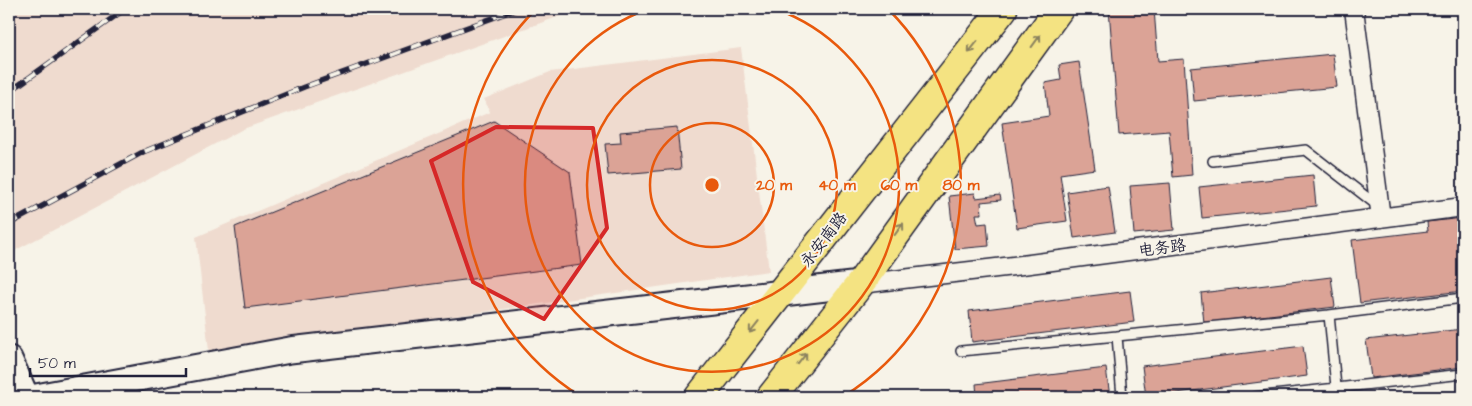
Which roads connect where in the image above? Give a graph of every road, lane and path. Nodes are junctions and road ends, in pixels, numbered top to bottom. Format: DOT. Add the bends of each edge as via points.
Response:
graph roads {
  1 [pos="1003,9"];
  2 [pos="1060,9"];
  3 [pos="1354,9"];
  4 [pos="1213,161"];
  5 [pos="1463,207"];
  6 [pos="1381,213"];
  7 [pos="860,284"];
  8 [pos="781,293"];
  9 [pos="1463,298"];
  10 [pos="1329,315"];
  11 [pos="1116,336"];
  12 [pos="961,351"];
  13 [pos="9,359"];
  14 [pos="1463,374"];
  15 [pos="1337,393"];
  16 [pos="26,397"];
  17 [pos="36,397"];
  18 [pos="699,397"];
  19 [pos="772,397"];
  20 [pos="1122,397"];
  21 [pos="1255,397"];
  1 -- 8 [label="main road, 永安南路, one-way"];
  7 -- 2 [label="main road, one-way"];
  3 -- 6 [label="street"];
  4 -- 6 [label="lane" via="1306,150"];
  5 -- 6 [label="street, 电务路"];
  6 -- 7 [label="street, 电务路" via="1022,265"];
  7 -- 8 [label="street"];
  19 -- 7 [label="main road, one-way"];
  8 -- 17 [label="street" via="290,350"];
  8 -- 18 [label="main road, 永安南路, one-way"];
  9 -- 10 [label="lane"];
  10 -- 11 [label="lane"];
  10 -- 15 [label="lane"];
  11 -- 12 [label="lane"];
  11 -- 20 [label="lane"];
  13 -- 16 [label="street"];
  14 -- 15 [label="lane"];
  15 -- 21 [label="lane"];
}
